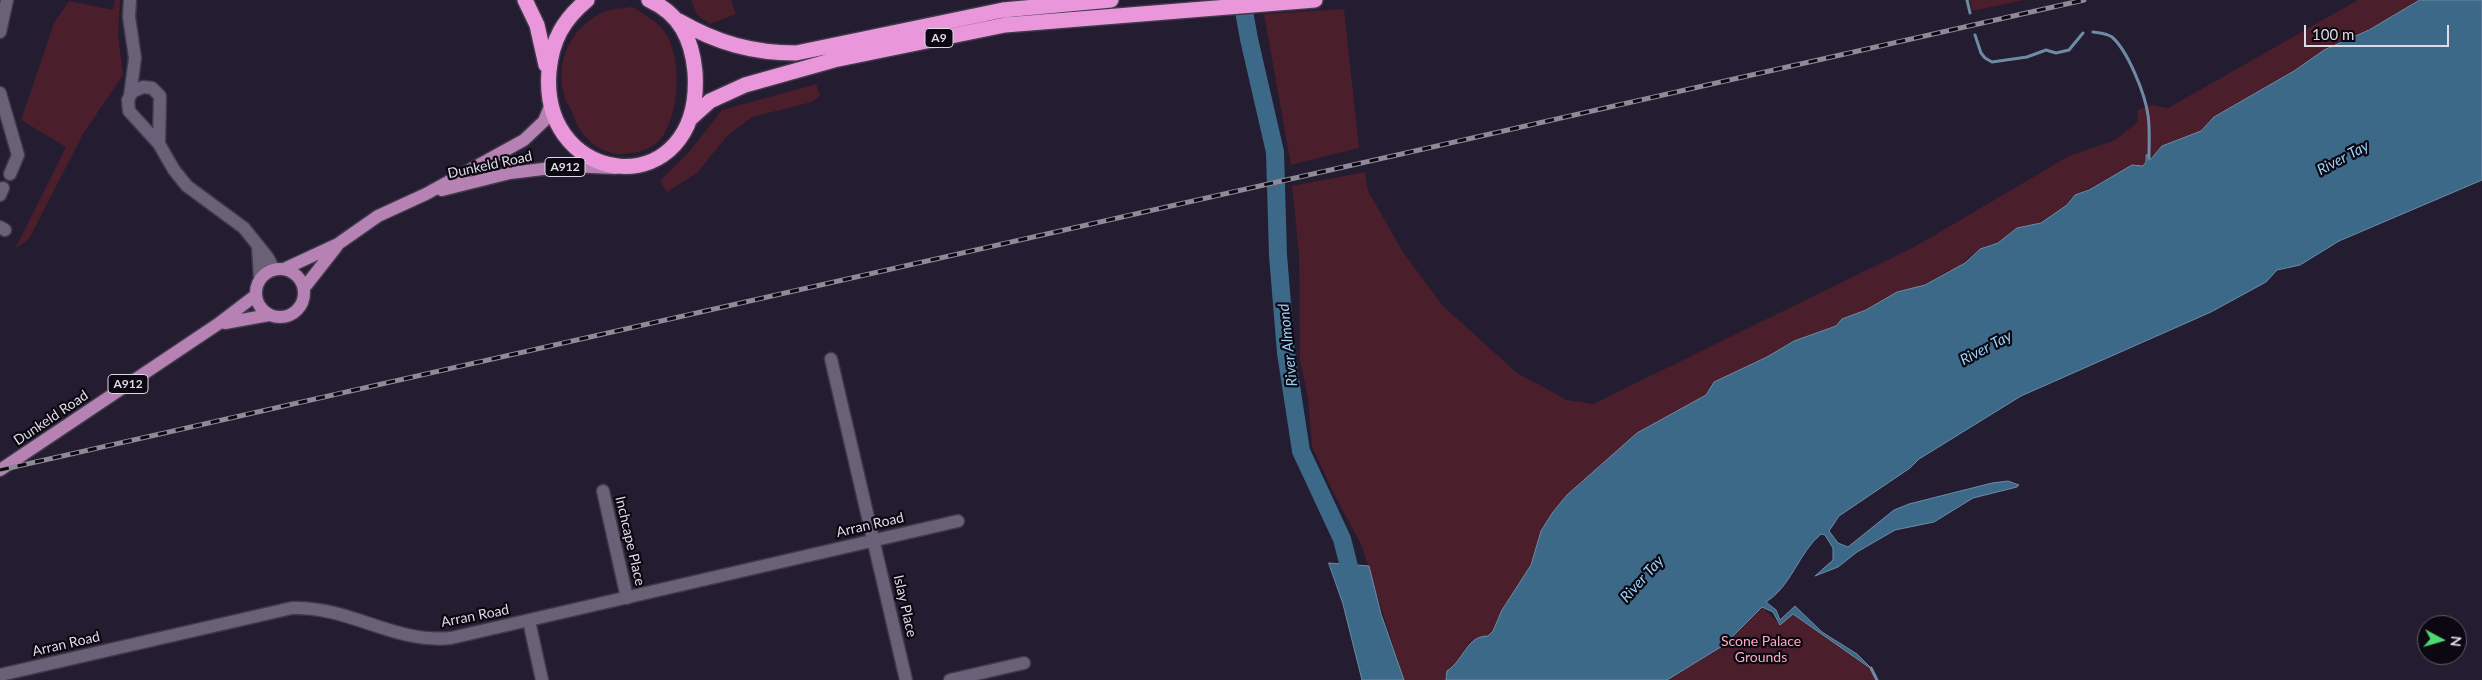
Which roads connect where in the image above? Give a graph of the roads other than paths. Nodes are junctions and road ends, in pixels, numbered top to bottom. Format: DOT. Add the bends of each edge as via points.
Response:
graph roads {
  1 [pos="7,0"];
  2 [pos="130,0"];
  3 [pos="525,0"];
  4 [pos="587,0"];
  5 [pos="1111,0"];
  6 [pos="1315,0"];
  7 [pos="653,1"];
  8 [pos="678,20"];
  9 [pos="0,32"];
  10 [pos="135,58"];
  11 [pos="548,79"];
  12 [pos="152,88"];
  13 [pos="0,93"];
  14 [pos="130,96"];
  15 [pos="551,104"];
  16 [pos="159,112"];
  17 [pos="691,118"];
  18 [pos="138,119"];
  19 [pos="159,144"];
  20 [pos="620,167"];
  21 [pos="10,174"];
  22 [pos="426,194"];
  23 [pos="338,244"];
  24 [pos="258,246"];
  25 [pos="279,270"];
  26 [pos="260,280"];
  27 [pos="304,288"];
  28 [pos="256,295"];
  29 [pos="270,315"];
  30 [pos="218,324"];
  31 [pos="831,359"];
  32 [pos="0,470"];
  33 [pos="603,491"];
  34 [pos="958,521"];
  35 [pos="874,539"];
  36 [pos="627,598"];
  37 [pos="529,620"];
  38 [pos="1024,663"];
  39 [pos="0,675"];
  40 [pos="542,680"];
  41 [pos="906,680"];
  42 [pos="950,680"];
  1 -- 9 [label="street"];
  2 -- 10 [label="street"];
  3 -- 11 [label="highway" via="537,25"];
  4 -- 11 [label="highway" via="560,30 550,57"];
  5 -- 8 [label="highway, A9" via="1003,10 796,53 770,53 736,47 704,36"];
  6 -- 17 [label="highway, A9" via="1005,25 834,60 721,94"];
  7 -- 8 [label="highway"];
  8 -- 17 [label="highway" via="693,55"];
  10 -- 12 [label="street"];
  10 -- 14 [label="street"];
  11 -- 15 [label="highway"];
  12 -- 14 [label="street" via="138,88"];
  12 -- 16 [label="street" via="160,96"];
  13 -- 21 [label="street" via="18,154"];
  14 -- 18 [label="street" via="130,111"];
  15 -- 20 [label="highway" via="562,130 577,150 592,159"];
  15 -- 22 [label="main road, Dunkeld Road / A912" via="544,121 524,140"];
  16 -- 18 [label="street" via="150,119"];
  16 -- 19 [label="street"];
  17 -- 20 [label="highway" via="685,131 666,153 651,162"];
  18 -- 19 [label="street"];
  19 -- 24 [label="street" via="187,186 244,228"];
  20 -- 22 [label="main road, Dunkeld Road / A912" via="568,166 510,173"];
  22 -- 23 [label="main road, Dunkeld Road / A912" via="378,216"];
  23 -- 25 [label="main road, Dunkeld Road / A912"];
  23 -- 27 [label="main road, Dunkeld Road / A912"];
  24 -- 25 [label="street"];
  24 -- 26 [label="street"];
  25 -- 26 [label="main road, A912"];
  25 -- 27 [label="main road" via="297,276"];
  26 -- 28 [label="main road"];
  27 -- 29 [label="main road, A912" via="303,301 296,311 284,317"];
  28 -- 29 [label="main road" via="260,307"];
  28 -- 30 [label="main road, Dunkeld Road / A912"];
  29 -- 30 [label="main road, Dunkeld Road / A912"];
  30 -- 32 [label="main road, Dunkeld Road / A912"];
  31 -- 35 [label="street, Islay Place"];
  33 -- 36 [label="street, Inchcape Place"];
  34 -- 35 [label="street, Arran Road"];
  35 -- 36 [label="street, Arran Road"];
  35 -- 41 [label="street, Islay Place"];
  36 -- 37 [label="street, Arran Road"];
  37 -- 39 [label="street, Arran Road" via="451,638 430,639 396,633 333,610 292,608"];
  37 -- 40 [label="street"];
  38 -- 42 [label="street"];
}
